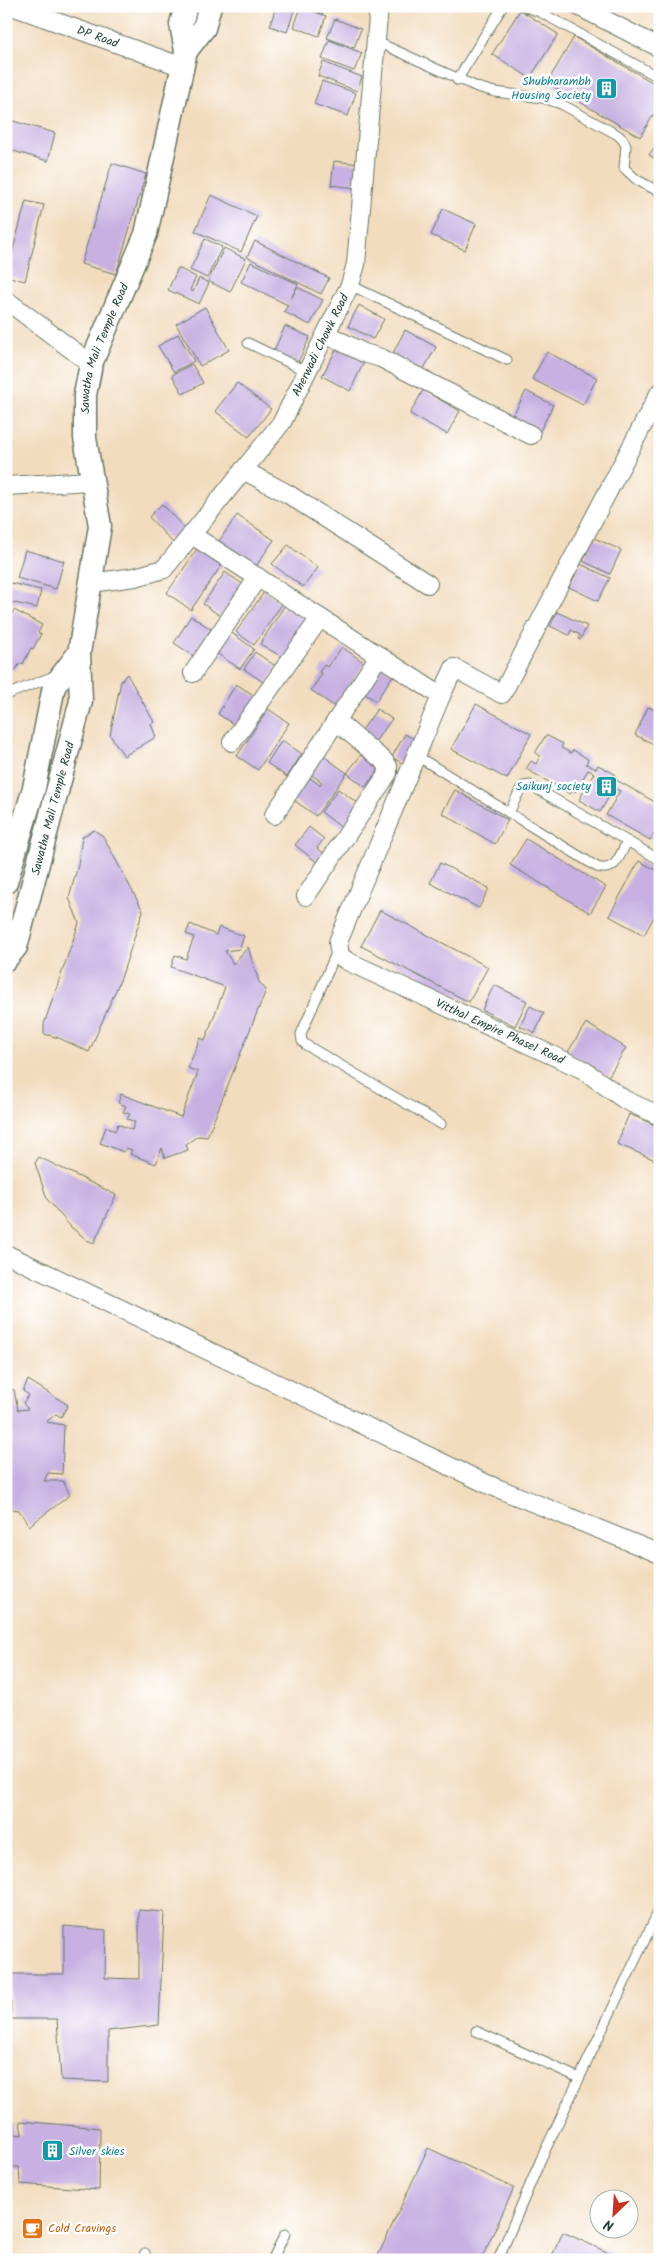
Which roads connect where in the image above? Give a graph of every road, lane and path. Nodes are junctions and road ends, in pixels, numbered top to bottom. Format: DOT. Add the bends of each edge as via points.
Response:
graph roads {
  1 [pos="12,6"];
  2 [pos="186,6"];
  3 [pos="210,6"];
  4 [pos="379,6"];
  5 [pos="503,6"];
  6 [pos="523,6"];
  7 [pos="578,6"];
  8 [pos="375,41"];
  9 [pos="660,48"];
  10 [pos="185,59"];
  11 [pos="660,78"];
  12 [pos="457,80"];
  13 [pos="660,192"];
  14 [pos="350,284"];
  15 [pos="6,300"];
  16 [pos="326,334"];
  17 [pos="248,343"];
  18 [pos="507,360"];
  19 [pos="91,364"];
  20 [pos="308,373"];
  21 [pos="660,392"];
  22 [pos="531,435"];
  23 [pos="243,470"];
  24 [pos="91,481"];
  25 [pos="6,486"];
  26 [pos="192,534"];
  27 [pos="258,577"];
  28 [pos="91,583"];
  29 [pos="428,584"];
  30 [pos="320,618"];
  31 [pos="79,653"];
  32 [pos="379,656"];
  33 [pos="64,673"];
  34 [pos="193,673"];
  35 [pos="6,695"];
  36 [pos="441,696"];
  37 [pos="336,721"];
  38 [pos="232,742"];
  39 [pos="417,756"];
  40 [pos="509,813"];
  41 [pos="274,814"];
  42 [pos="627,842"];
  43 [pos="660,860"];
  44 [pos="6,882"];
  45 [pos="306,896"];
  46 [pos="338,950"];
  47 [pos="6,959"];
  48 [pos="660,1116"];
  49 [pos="441,1124"];
  50 [pos="6,1254"];
  51 [pos="660,1554"];
  52 [pos="660,1908"];
  53 [pos="476,2031"];
  54 [pos="579,2078"];
  55 [pos="285,2234"];
  56 [pos="272,2260"];
  57 [pos="498,2260"];
  1 -- 10 [label="street, DP Road"];
  2 -- 10 [label="street, Sawatha Mali Temple Road" via="181,24"];
  3 -- 10 [label="street, Sawatha Mali Temple Road" via="204,28"];
  4 -- 8 [label="street, Aherwadi Chowk Road"];
  5 -- 12 [label="lane"];
  6 -- 11 [label="lane" via="540,12"];
  7 -- 9 [label="street"];
  8 -- 12 [label="lane"];
  8 -- 14 [label="street, Aherwadi Chowk Road" via="356,264"];
  10 -- 19 [label="street, Sawatha Mali Temple Road" via="146,234"];
  12 -- 13 [label="lane" via="495,92 542,98 560,104 618,135 626,146 624,168 629,175"];
  14 -- 16 [label="street, Aherwadi Chowk Road"];
  14 -- 18 [label="lane"];
  15 -- 19 [label="street"];
  16 -- 20 [label="street, Aherwadi Chowk Road"];
  16 -- 22 [label="street" via="381,358"];
  17 -- 20 [label="lane"];
  19 -- 24 [label="street, Sawatha Mali Temple Road" via="85,396 85,438"];
  20 -- 23 [label="street, Aherwadi Chowk Road" via="282,422"];
  21 -- 36 [label="street" via="502,694 454,668"];
  23 -- 26 [label="street, Aherwadi Chowk Road"];
  23 -- 29 [label="street" via="288,494"];
  24 -- 25 [label="street"];
  24 -- 28 [label="street, Sawatha Mali Temple Road" via="100,526"];
  26 -- 27 [label="street"];
  26 -- 28 [label="street, Aherwadi Chowk Road" via="164,569"];
  27 -- 30 [label="street"];
  27 -- 34 [label="street"];
  28 -- 31 [label="street, Sawatha Mali Temple Road"];
  30 -- 32 [label="street"];
  30 -- 38 [label="street"];
  31 -- 33 [label="street, Sawatha Mali Temple Road"];
  31 -- 47 [label="street, Sawatha Mali Temple Road" via="81,701 16,947"];
  32 -- 36 [label="street"];
  32 -- 37 [label="street"];
  33 -- 35 [label="lane"];
  33 -- 44 [label="street, Sawatha Mali Temple Road" via="54,686 34,788"];
  36 -- 39 [label="street"];
  37 -- 41 [label="street"];
  37 -- 45 [label="street" via="384,761 388,773"];
  39 -- 40 [label="lane"];
  39 -- 46 [label="street" via="338,942"];
  40 -- 42 [label="lane" via="604,870 613,867"];
  40 -- 42 [label="lane" via="520,790 530,785"];
  42 -- 43 [label="lane"];
  46 -- 48 [label="street, Vitthal Empire Phase1 Road" via="347,961 582,1069 624,1100"];
  46 -- 49 [label="lane" via="301,1034 302,1041"];
  50 -- 51 [label="street" via="488,1484"];
  52 -- 54 [label="lane"];
  53 -- 54 [label="lane"];
  54 -- 57 [label="lane"];
  55 -- 56 [label="lane"];
}
